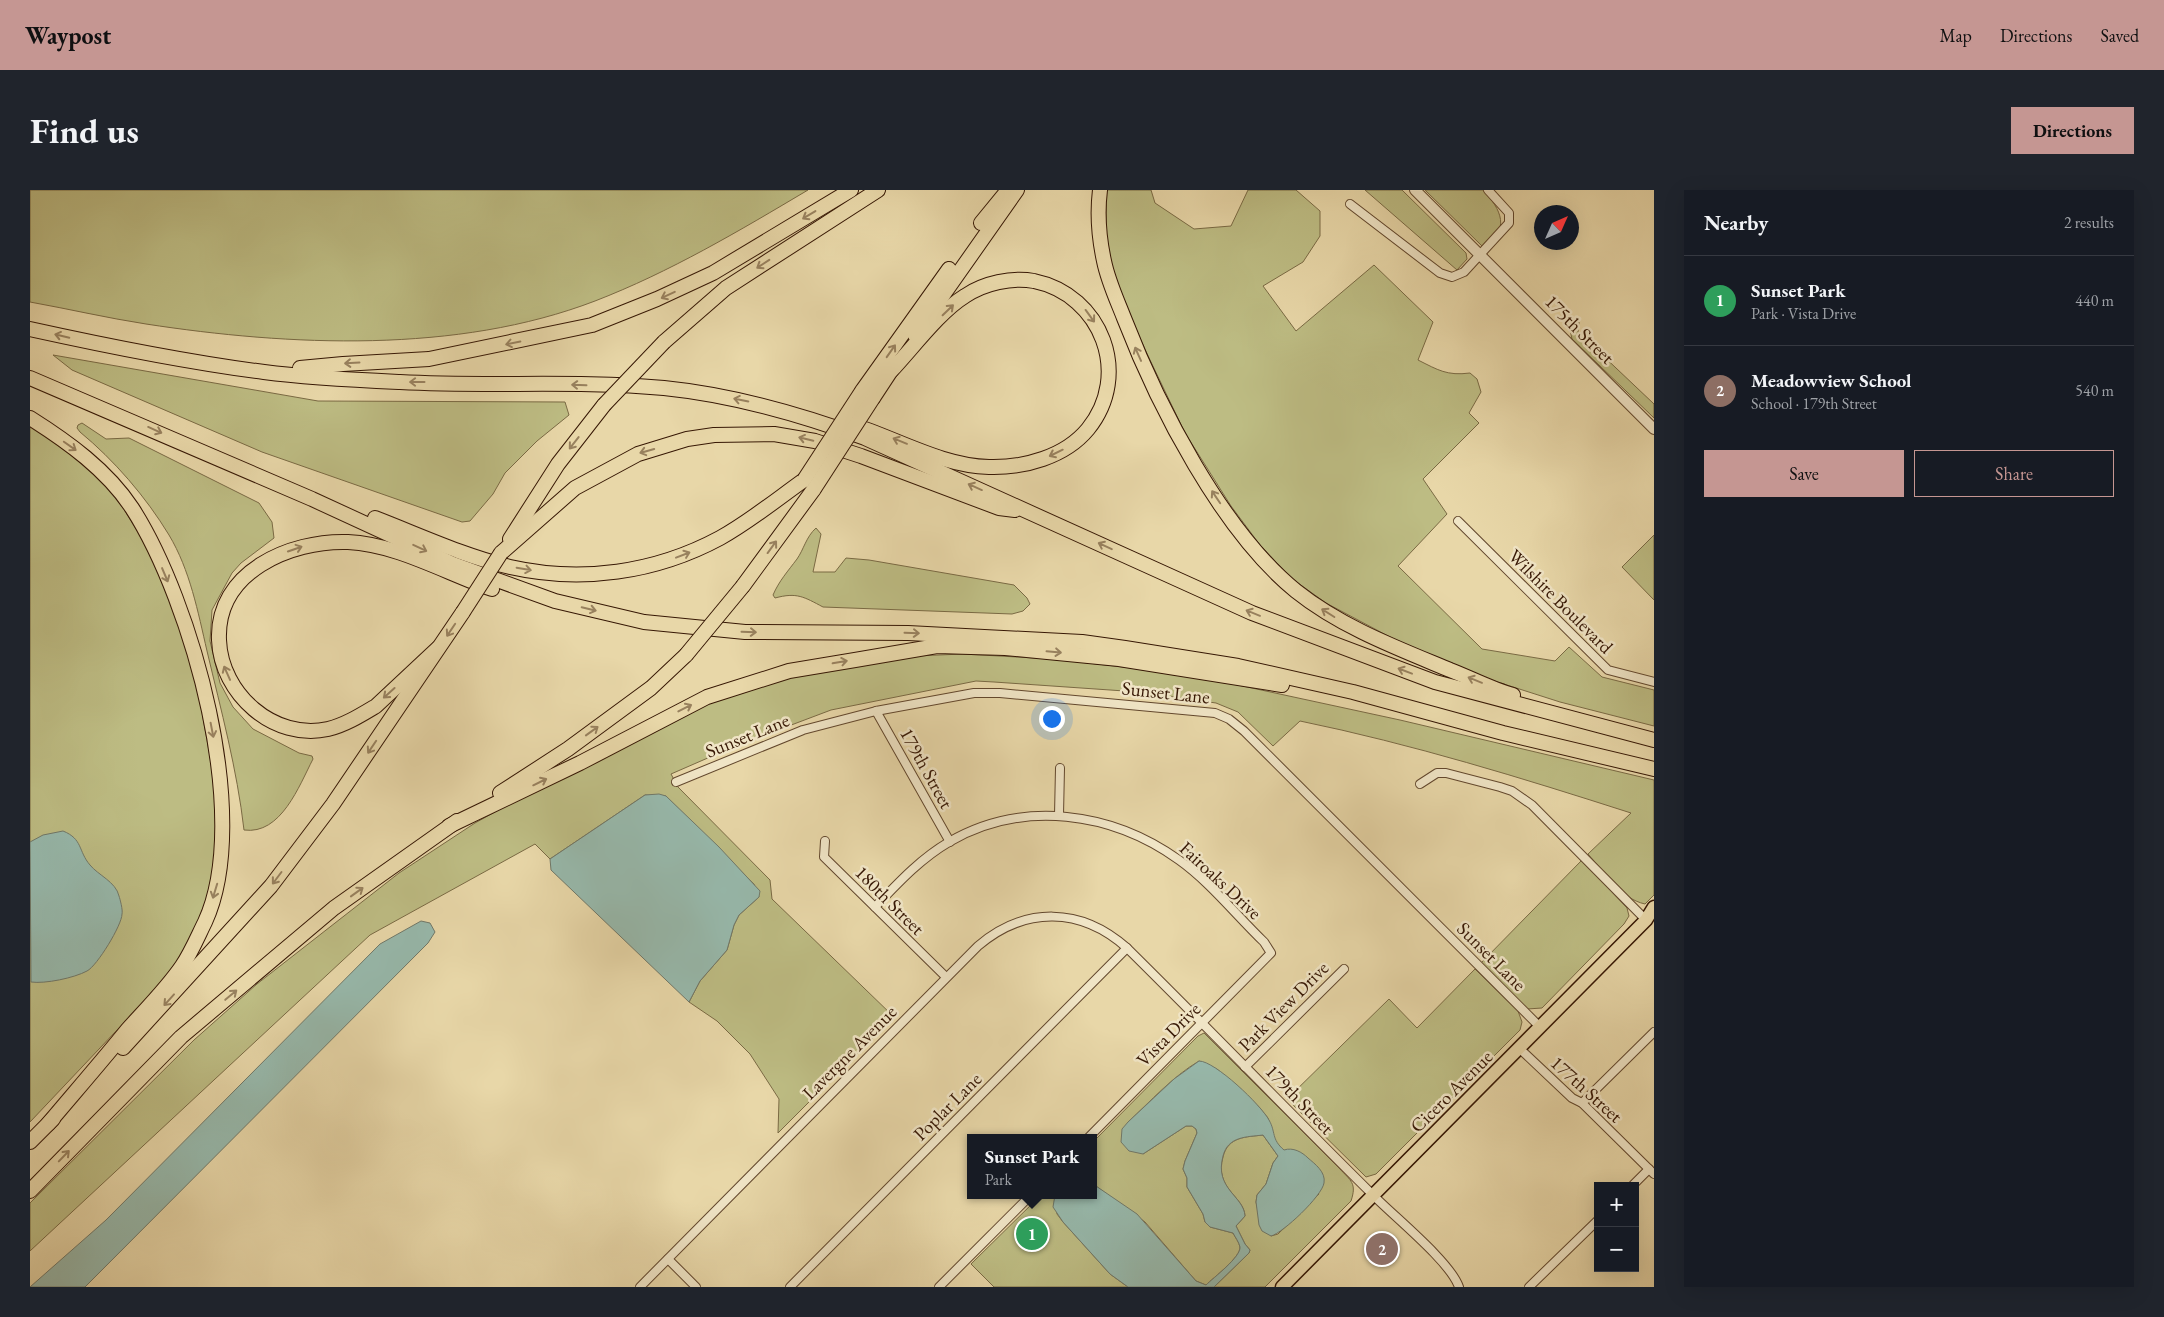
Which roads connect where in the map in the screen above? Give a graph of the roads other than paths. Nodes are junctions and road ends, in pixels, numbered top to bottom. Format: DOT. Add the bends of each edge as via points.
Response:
graph roads {
  1 [pos="851,190"];
  2 [pos="878,190"];
  3 [pos="1008,190"];
  4 [pos="1017,190"];
  5 [pos="1100,190"];
  6 [pos="1415,190"];
  7 [pos="1488,190"];
  8 [pos="1350,204"];
  9 [pos="1480,255"];
  10 [pos="30,329"];
  11 [pos="891,371"];
  12 [pos="265,372"];
  13 [pos="30,378"];
  14 [pos="868,395"];
  15 [pos="765,406"];
  16 [pos="30,418"];
  17 [pos="1654,428"];
  18 [pos="809,485"];
  19 [pos="312,499"];
  20 [pos="1035,514"];
  21 [pos="1458,521"];
  22 [pos="526,524"];
  23 [pos="555,601"];
  24 [pos="438,648"];
  25 [pos="1654,682"];
  26 [pos="1353,692"];
  27 [pos="876,711"];
  28 [pos="1654,740"];
  29 [pos="1060,768"];
  30 [pos="1654,769"];
  31 [pos="676,782"];
  32 [pos="1420,784"];
  33 [pos="1059,815"];
  34 [pos="449,826"];
  35 [pos="825,841"];
  36 [pos="950,842"];
  37 [pos="874,907"];
  38 [pos="1654,907"];
  39 [pos="1650,919"];
  40 [pos="1114,936"];
  41 [pos="1127,948"];
  42 [pos="1271,953"];
  43 [pos="1344,969"];
  44 [pos="946,977"];
  45 [pos="1202,1023"];
  46 [pos="1540,1027"];
  47 [pos="1654,1032"];
  48 [pos="1519,1048"];
  49 [pos="1245,1067"];
  50 [pos="1582,1103"];
  51 [pos="48,1124"];
  52 [pos="1092,1134"];
  53 [pos="30,1142"];
  54 [pos="1651,1172"];
  55 [pos="1637,1182"];
  56 [pos="30,1191"];
  57 [pos="1373,1196"];
  58 [pos="1027,1199"];
  59 [pos="1594,1224"];
  60 [pos="668,1259"];
  61 [pos="640,1287"];
  62 [pos="696,1287"];
  63 [pos="790,1287"];
  64 [pos="939,1287"];
  65 [pos="1282,1287"];
  66 [pos="1458,1287"];
  67 [pos="1529,1287"];
  1 -- 12 [label="highway, one-way" via="713,273 657,300 592,325 429,359"];
  2 -- 22 [label="highway, one-way, bridge" via="726,288 664,342 604,405 558,464"];
  14 -- 3 [label="highway, one-way" via="996,203"];
  4 -- 11 [label="highway"];
  28 -- 5 [label="highway, one-way" via="1559,707 1506,693 1405,651 1335,617 1295,590 1276,572 1259,555 1214,495 1149,379 1104,263 1099,229"];
  6 -- 9 [label="street, 175th Street"];
  7 -- 9 [label="street" via="1509,213 1509,223"];
  8 -- 9 [label="street" via="1446,276 1458,276"];
  9 -- 17 [label="street, 175th Street"];
  12 -- 10 [label="highway, one-way"];
  11 -- 14 [label="highway"];
  11 -- 15 [label="highway, one-way" via="965,296 982,287 1014,280 1056,288 1080,304 1099,329 1109,372 1100,410 1081,437 1053,455 1018,466 962,464 803,408"];
  15 -- 12 [label="highway, one-way" via="663,388 401,382"];
  13 -- 19 [label="highway, one-way"];
  14 -- 18 [label="highway, bridge"];
  20 -- 15 [label="highway, one-way" via="865,438"];
  16 -- 51 [label="highway, one-way" via="82,455 110,480 150,540 177,603 199,668 213,735 222,808 218,879 206,920 182,966"];
  19 -- 18 [label="highway, one-way" via="343,506 510,567 569,575 604,574 658,564 698,549"];
  34 -- 18 [label="highway, one-way, bridge" via="568,749 652,688 686,655 743,586"];
  19 -- 23 [label="highway, one-way" via="454,564"];
  20 -- 22 [label="highway, one-way" via="999,508 815,441 747,433 687,439 638,454 576,488"];
  28 -- 20 [label="highway, one-way" via="1435,682 1252,613"];
  21 -- 25 [label="street, Wilshire Boulevard" via="1608,670"];
  22 -- 24 [label="highway, one-way, bridge" via="501,553"];
  24 -- 23 [label="highway, one-way" via="376,706 341,725 312,730 284,726 248,706 224,670 219,640 224,609 234,590 250,572 272,557 318,544 348,542 380,547 504,593"];
  23 -- 26 [label="highway, one-way" via="644,622 745,632 908,633 1082,642 1238,666"];
  24 -- 51 [label="highway, one-way" via="333,804 271,886 147,1024"];
  26 -- 30 [label="highway" via="1503,733"];
  34 -- 26 [label="highway, one-way" via="707,697 789,671 937,646 1090,656 1185,669 1325,695"];
  27 -- 31 [label="street, Sunset Lane" via="803,730"];
  27 -- 36 [label="street, 179th Street"];
  27 -- 46 [label="street, Sunset Lane" via="974,694 1000,693 1208,711 1223,716 1244,731"];
  29 -- 33 [label="street"];
  32 -- 39 [label="street" via="1437,773 1446,773 1500,787 1522,798"];
  33 -- 36 [label="street, Fairoaks Drive" via="1011,820 983,827"];
  33 -- 42 [label="street, Fairoaks Drive" via="1127,830 1160,847 1194,872 1264,942"];
  56 -- 34 [label="highway, one-way" via="181,1037 334,908"];
  35 -- 37 [label="street, 180th Street" via="824,856"];
  36 -- 37 [label="street, Fairoaks Drive" via="912,869"];
  37 -- 44 [label="street, 180th Street"];
  38 -- 39 [label="main road, Cicero Avenue"];
  39 -- 46 [label="main road, Cicero Avenue"];
  40 -- 41 [label="street, 179th Street"];
  40 -- 44 [label="street, Lavergne Avenue" via="1078,919 1048,916 1018,922 990,936"];
  41 -- 45 [label="street, 179th Street"];
  41 -- 63 [label="street, Poplar Lane"];
  42 -- 45 [label="street, Vista Drive"];
  43 -- 49 [label="street, Park View Drive"];
  44 -- 60 [label="street, Lavergne Avenue"];
  45 -- 49 [label="street, 179th Street"];
  45 -- 52 [label="street, Vista Drive"];
  46 -- 48 [label="main road, Cicero Avenue"];
  47 -- 50 [label="street"];
  48 -- 50 [label="street, 177th Street" via="1572,1098"];
  48 -- 57 [label="main road, Cicero Avenue"];
  49 -- 57 [label="street, 179th Street"];
  50 -- 54 [label="street, 177th Street"];
  51 -- 53 [label="highway"];
  54 -- 55 [label="street"];
  57 -- 65 [label="main road, Cicero Avenue"];
  57 -- 66 [label="street, 179th Street" via="1436,1256"];
  58 -- 64 [label="street"];
  59 -- 67 [label="street"];
  60 -- 61 [label="street, Lavergne Avenue"];
  60 -- 62 [label="street"];
}
